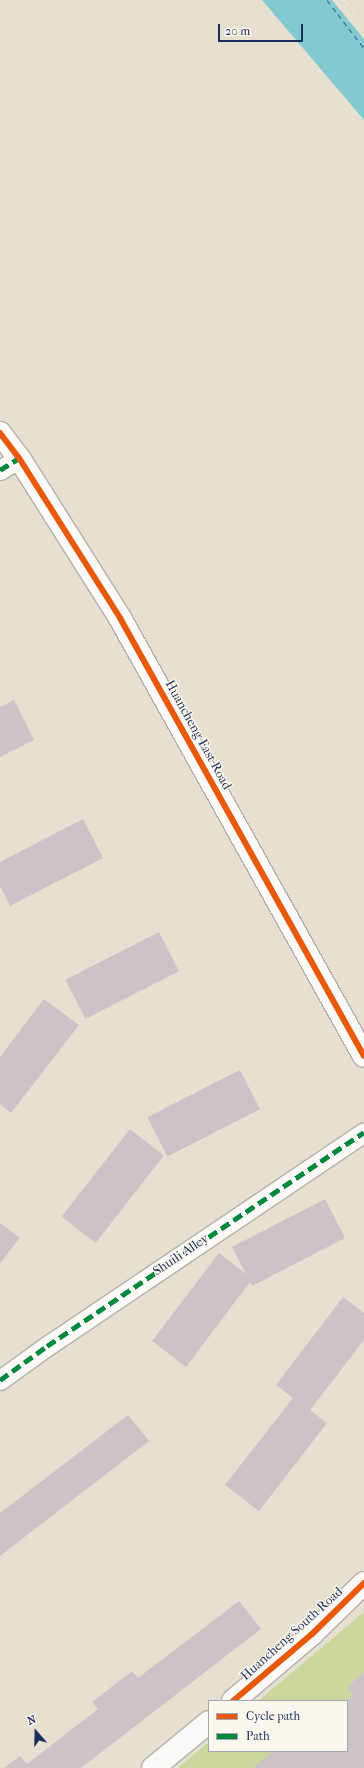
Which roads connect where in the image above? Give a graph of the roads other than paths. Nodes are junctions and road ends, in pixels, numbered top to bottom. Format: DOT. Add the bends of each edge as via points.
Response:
graph roads {
  1 [pos="0,433"];
  2 [pos="19,458"];
  3 [pos="0,470"];
  4 [pos="364,1056"];
  5 [pos="364,1132"];
  6 [pos="0,1380"];
  7 [pos="364,1583"];
  8 [pos="235,1700"];
  9 [pos="208,1723"];
  10 [pos="153,1768"];
  1 -- 2 [label="street, Huancheng East Road"];
  2 -- 3 [label="street"];
  2 -- 4 [label="street, Huancheng East Road" via="120,618"];
  5 -- 6 [label="street, Shuili Alley"];
  7 -- 8 [label="street, Huancheng South Road" via="312,1634"];
  9 -- 10 [label="street"];
}
